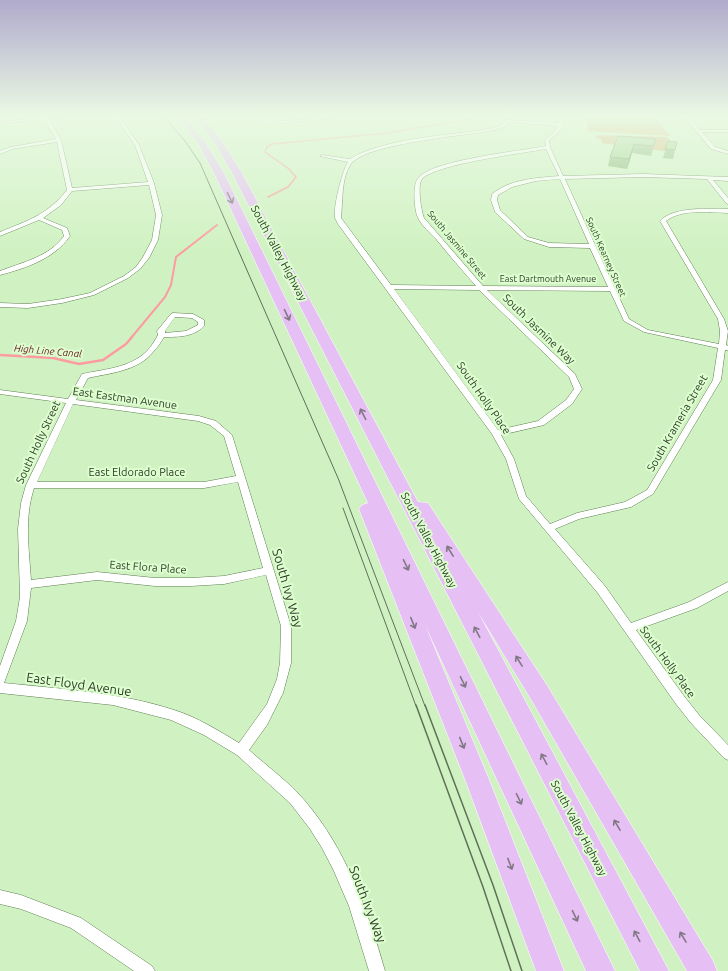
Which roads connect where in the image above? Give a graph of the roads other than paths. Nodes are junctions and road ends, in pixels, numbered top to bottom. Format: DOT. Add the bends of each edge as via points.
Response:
graph roads {
  1 [pos="63,160"];
  2 [pos="143,160"];
  3 [pos="211,160"];
  4 [pos="229,160"];
  5 [pos="347,160"];
  6 [pos="474,160"];
  7 [pos="553,160"];
  8 [pos="351,161"];
  9 [pos="560,177"];
  10 [pos="708,177"];
  11 [pos="728,179"];
  12 [pos="151,183"];
  13 [pos="70,190"];
  14 [pos="728,202"];
  15 [pos="728,211"];
  16 [pos="39,218"];
  17 [pos="0,234"];
  18 [pos="591,246"];
  19 [pos="0,273"];
  20 [pos="389,287"];
  21 [pos="481,288"];
  22 [pos="610,289"];
  23 [pos="0,305"];
  24 [pos="162,335"];
  25 [pos="724,347"];
  26 [pos="317,378"];
  27 [pos="0,392"];
  28 [pos="70,401"];
  29 [pos="220,428"];
  30 [pos="496,434"];
  31 [pos="381,449"];
  32 [pos="242,478"];
  33 [pos="30,485"];
  34 [pos="549,528"];
  35 [pos="268,571"];
  36 [pos="26,585"];
  37 [pos="728,586"];
  38 [pos="628,628"];
  39 [pos="0,680"];
  40 [pos="0,688"];
  41 [pos="241,751"];
  42 [pos="728,754"];
  43 [pos="0,897"];
  44 [pos="147,971"];
  45 [pos="377,971"];
  46 [pos="550,971"];
  47 [pos="601,971"];
  48 [pos="655,971"];
  49 [pos="703,971"];
  1 -- 13 [label="street"];
  2 -- 12 [label="street"];
  3 -- 26 [label="highway, South Valley Highway, one-way"];
  31 -- 4 [label="highway, South Valley Highway, one-way"];
  5 -- 8 [label="street"];
  6 -- 21 [label="street, South Jasmine Street" via="442,166 419,179 418,212"];
  7 -- 9 [label="street, South Kearney Street"];
  8 -- 20 [label="street, South Holly Place" via="345,170 338,218"];
  9 -- 10 [label="street"];
  9 -- 18 [label="street, South Kearney Street"];
  9 -- 18 [label="street" via="501,188 494,197 496,209 531,241 549,245"];
  10 -- 11 [label="street"];
  10 -- 14 [label="street"];
  12 -- 13 [label="street"];
  12 -- 23 [label="street" via="159,221 155,240 138,268 118,282 92,294 28,306"];
  13 -- 16 [label="street" via="59,204"];
  15 -- 25 [label="street, South Krameria Street" via="700,211 674,215 663,221 721,319"];
  16 -- 17 [label="street"];
  16 -- 19 [label="street" via="65,229 67,236 59,248 39,259"];
  18 -- 22 [label="street, South Kearney Street"];
  20 -- 21 [label="street, East Dartmouth Avenue"];
  20 -- 30 [label="street, South Holly Place"];
  21 -- 22 [label="street, East Dartmouth Avenue"];
  21 -- 30 [label="street, South Jasmine Way" via="572,376 578,389 569,402 541,423"];
  22 -- 25 [label="street, South Kearney Street" via="626,320 634,326 658,334"];
  24 -- 24 [label="street, South Holly Street" via="161,331 173,315 193,316 202,321 201,326 192,332"];
  24 -- 28 [label="street, South Holly Street" via="150,352 136,363 85,376"];
  25 -- 34 [label="street, South Krameria Street" via="717,380 650,492 628,506 577,516"];
  26 -- 46 [label="highway, one-way" via="478,782"];
  26 -- 47 [label="highway, South Valley Highway, one-way"];
  27 -- 28 [label="street, East Eastman Avenue"];
  28 -- 29 [label="street, East Eastman Avenue" via="199,419"];
  28 -- 33 [label="street, South Holly Street"];
  29 -- 32 [label="street, South Ivy Way" via="228,435"];
  30 -- 34 [label="street, South Holly Place" via="510,459 522,497"];
  48 -- 31 [label="highway, South Valley Highway, one-way"];
  49 -- 31 [label="highway, one-way" via="540,694 432,520"];
  32 -- 33 [label="street, East Eldorado Place" via="173,486"];
  32 -- 35 [label="street, South Ivy Way"];
  33 -- 36 [label="street, South Holly Street" via="21,532"];
  34 -- 38 [label="street, South Holly Place" via="601,589"];
  35 -- 36 [label="street, East Flora Place" via="224,580 191,582 155,582 97,576"];
  35 -- 41 [label="street, South Ivy Way" via="286,626 286,666 281,688 273,706"];
  36 -- 39 [label="street, South Holly Street" via="19,631"];
  37 -- 38 [label="street" via="693,605"];
  38 -- 42 [label="street, South Holly Place" via="695,719"];
  40 -- 41 [label="street, East Floyd Avenue" via="113,700 173,715 208,731"];
  41 -- 45 [label="street, South Ivy Way" via="301,807 318,832 350,887"];
  43 -- 44 [label="street" via="21,902 76,923"];
}
